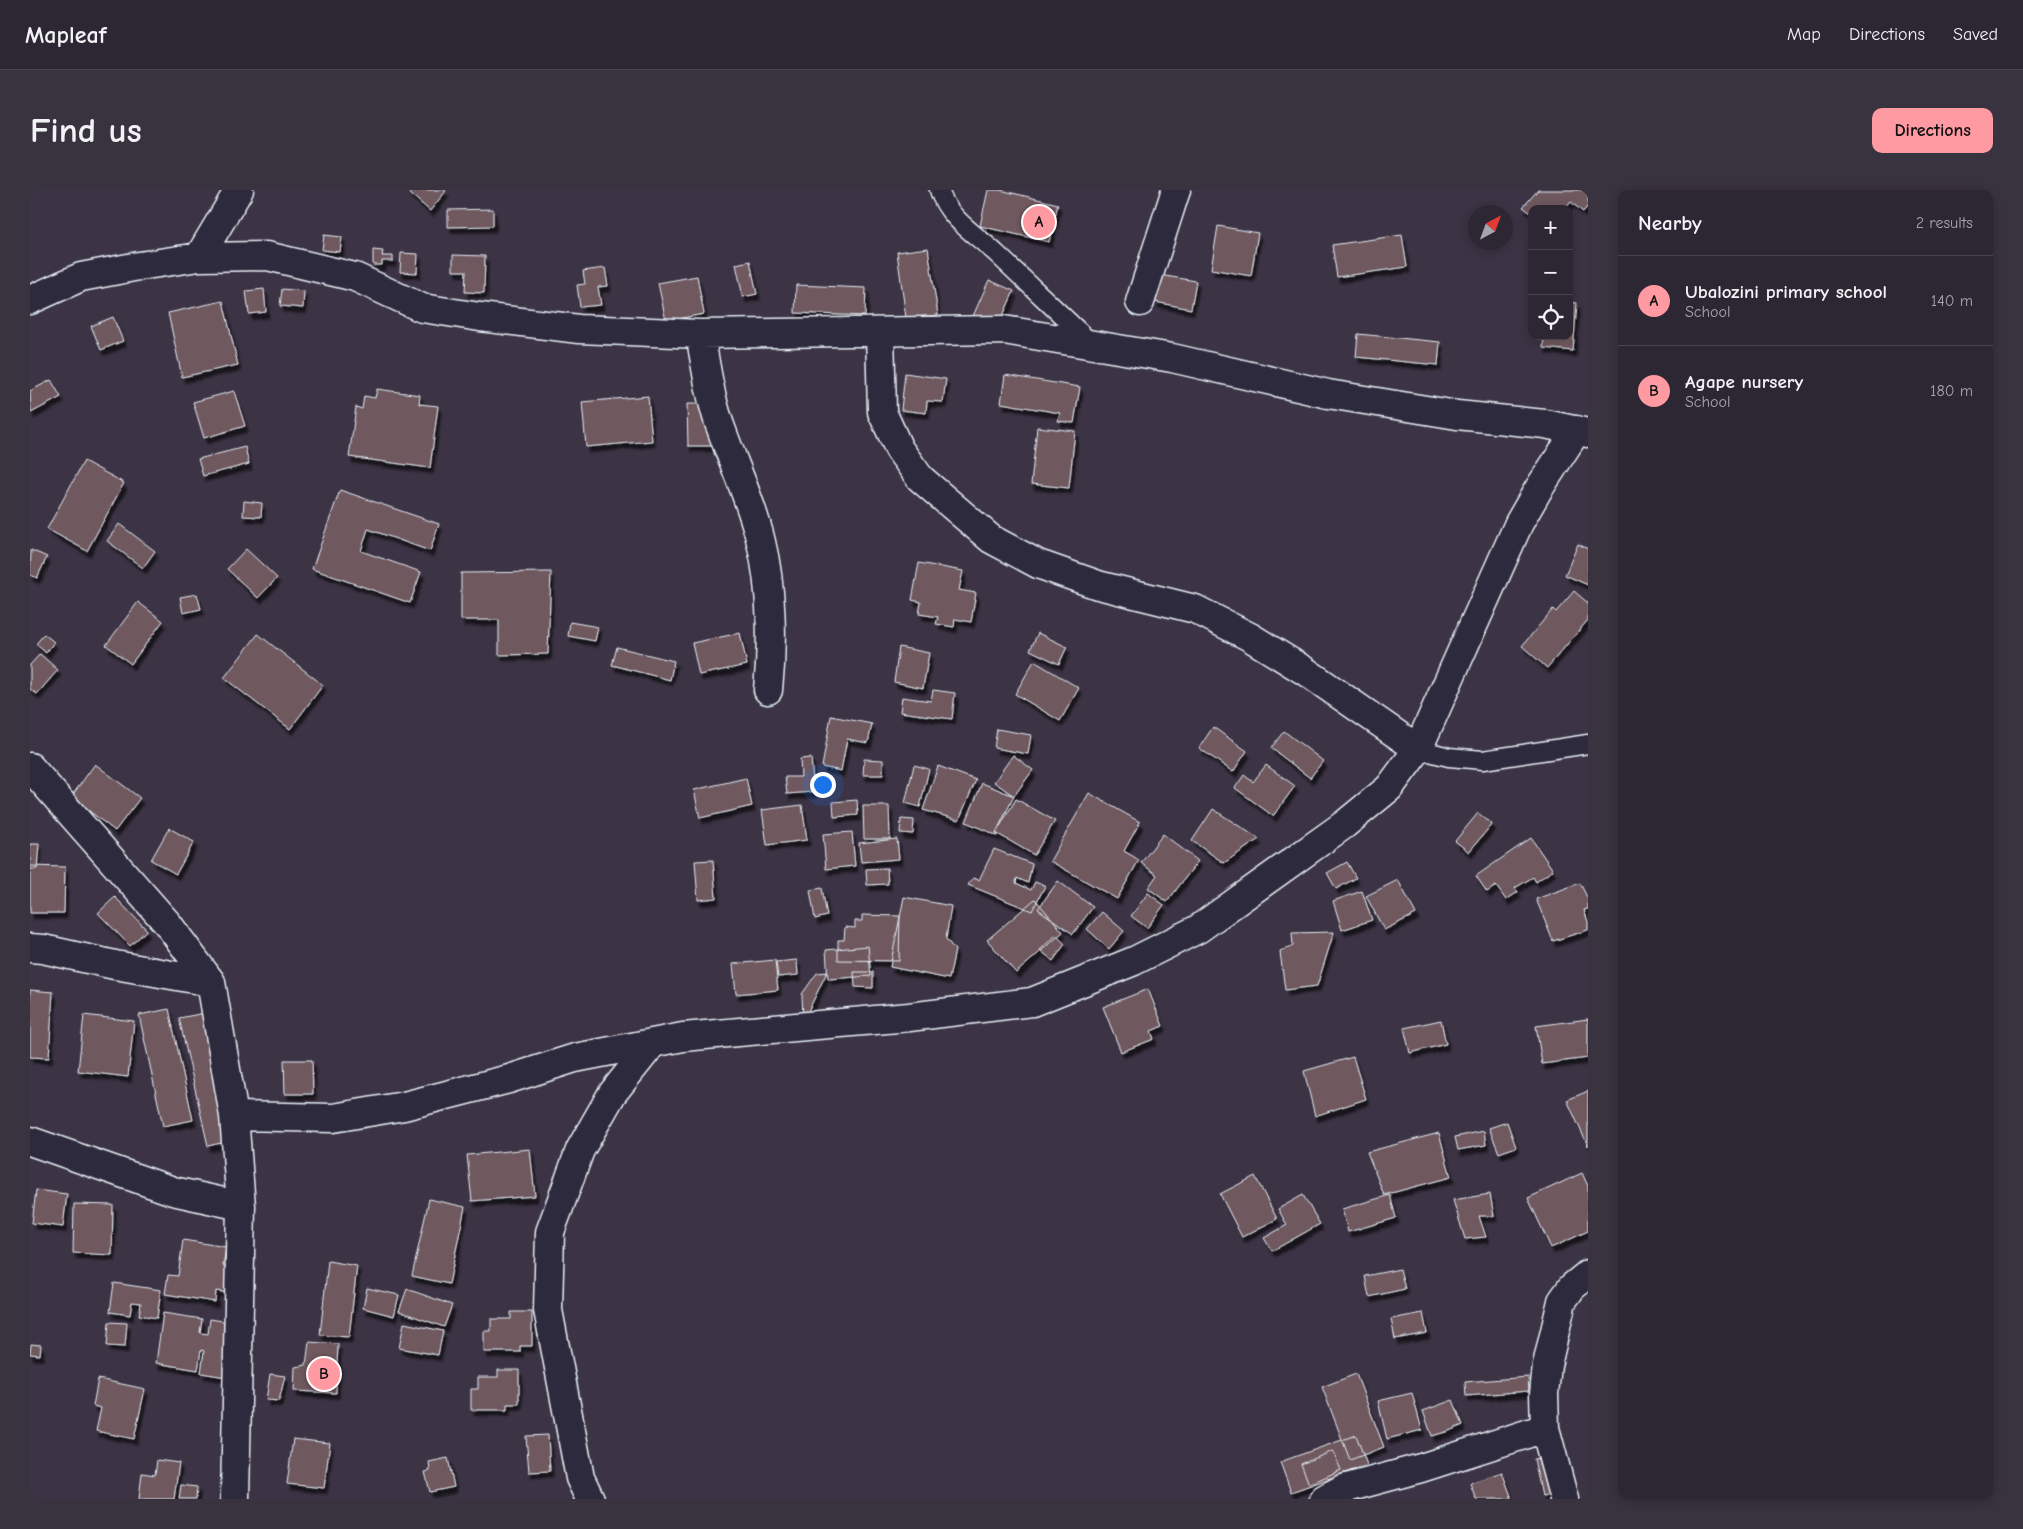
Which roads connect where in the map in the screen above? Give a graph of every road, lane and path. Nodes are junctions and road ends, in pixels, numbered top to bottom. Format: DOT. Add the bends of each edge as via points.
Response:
graph roads {
  1 [pos="239,190"];
  2 [pos="939,190"];
  3 [pos="1176,190"];
  4 [pos="199,257"];
  5 [pos="30,300"];
  6 [pos="1140,302"];
  7 [pos="880,332"];
  8 [pos="700,334"];
  9 [pos="1094,346"];
  10 [pos="1582,432"];
  11 [pos="768,690"];
  12 [pos="1588,744"];
  13 [pos="1418,749"];
  14 [pos="30,767"];
  15 [pos="30,948"];
  16 [pos="211,982"];
  17 [pos="652,1044"];
  18 [pos="234,1116"];
  19 [pos="30,1141"];
  20 [pos="241,1206"];
  21 [pos="1588,1274"];
  22 [pos="1545,1428"];
  23 [pos="235,1499"];
  24 [pos="590,1499"];
  25 [pos="1324,1499"];
  26 [pos="1564,1499"];
  1 -- 4 [label="street"];
  2 -- 9 [label="lane" via="949,210"];
  3 -- 6 [label="street"];
  4 -- 5 [label="street" via="81,277"];
  4 -- 8 [label="street" via="267,256 355,277 422,308 579,329"];
  7 -- 8 [label="street"];
  7 -- 9 [label="street" via="1004,330"];
  7 -- 13 [label="street" via="882,412 899,449 920,478 991,539 1038,564 1098,585 1195,609 1305,671"];
  8 -- 11 [label="street" via="721,429 762,543 770,608"];
  9 -- 10 [label="street" via="1175,358 1328,394"];
  10 -- 13 [label="street" via="1519,523"];
  12 -- 13 [label="lane" via="1483,760 1449,757"];
  13 -- 17 [label="street" via="1389,788 1345,824 1198,929 1134,961 1032,1002 909,1017 683,1037"];
  14 -- 16 [label="street" via="168,924"];
  15 -- 16 [label="street"];
  16 -- 18 [label="street"];
  17 -- 18 [label="street" via="575,1058 404,1106 333,1118"];
  17 -- 24 [label="street" via="612,1094 580,1150 550,1232 548,1310 580,1478"];
  18 -- 20 [label="street"];
  19 -- 20 [label="street" via="174,1191"];
  20 -- 23 [label="street"];
  21 -- 22 [label="street" via="1572,1287 1562,1301 1547,1365"];
  22 -- 25 [label="street" via="1343,1489"];
  22 -- 26 [label="street"];
}
